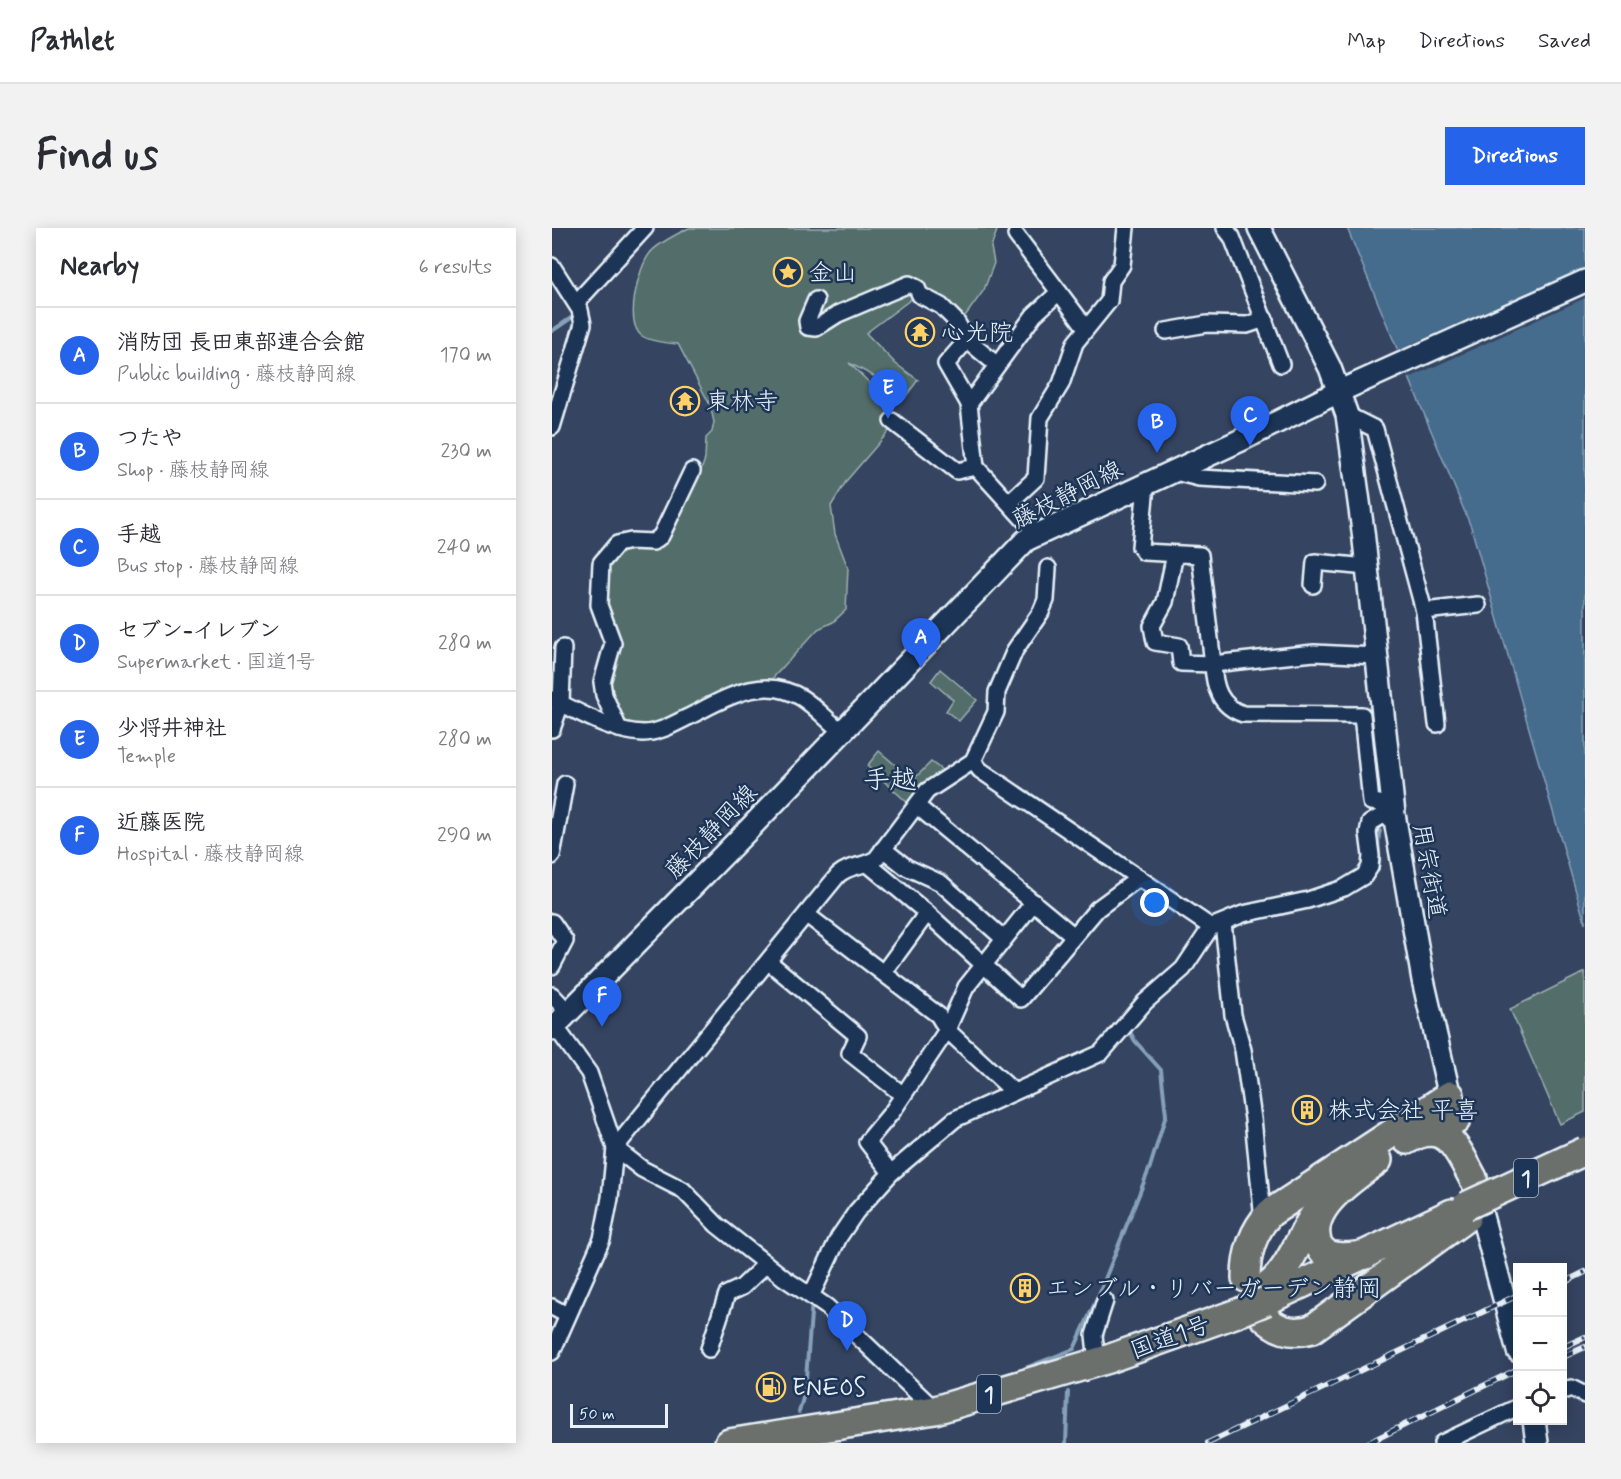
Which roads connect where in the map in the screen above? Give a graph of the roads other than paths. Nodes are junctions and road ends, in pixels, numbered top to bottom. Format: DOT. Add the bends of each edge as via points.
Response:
graph roads {
  1 [pos="645,228"];
  2 [pos="1126,228"];
  3 [pos="1225,228"];
  4 [pos="1259,228"];
  5 [pos="1016,236"];
  6 [pos="552,266"];
  7 [pos="1585,281"];
  8 [pos="1059,292"];
  9 [pos="816,300"];
  10 [pos="576,303"];
  11 [pos="1265,319"];
  12 [pos="1086,328"];
  13 [pos="1166,331"];
  14 [pos="967,340"];
  15 [pos="1281,364"];
  16 [pos="997,365"];
  17 [pos="1340,391"];
  18 [pos="969,404"];
  19 [pos="1347,415"];
  20 [pos="892,421"];
  21 [pos="552,427"];
  22 [pos="976,467"];
  23 [pos="1177,469"];
  24 [pos="692,471"];
  25 [pos="1315,484"];
  26 [pos="1142,485"];
  27 [pos="1009,503"];
  28 [pos="1037,534"];
  29 [pos="1175,554"];
  30 [pos="1367,567"];
  31 [pos="1048,568"];
  32 [pos="1313,585"];
  33 [pos="1478,605"];
  34 [pos="1424,611"];
  35 [pos="563,648"];
  36 [pos="1376,656"];
  37 [pos="1213,663"];
  38 [pos="556,701"];
  39 [pos="1437,724"];
  40 [pos="552,729"];
  41 [pos="619,729"];
  42 [pos="841,731"];
  43 [pos="973,761"];
  44 [pos="565,784"];
  45 [pos="917,806"];
  46 [pos="1394,814"];
  47 [pos="883,849"];
  48 [pos="552,856"];
  49 [pos="868,864"];
  50 [pos="1139,878"];
  51 [pos="1034,902"];
  52 [pos="927,913"];
  53 [pos="807,915"];
  54 [pos="552,922"];
  55 [pos="1217,925"];
  56 [pos="1074,936"];
  57 [pos="1004,939"];
  58 [pos="769,962"];
  59 [pos="984,964"];
  60 [pos="552,966"];
  61 [pos="884,972"];
  62 [pos="552,995"];
  63 [pos="559,1022"];
  64 [pos="948,1030"];
  65 [pos="1014,1092"];
  66 [pos="903,1095"];
  67 [pos="1446,1111"];
  68 [pos="1398,1145"];
  69 [pos="615,1148"];
  70 [pos="1585,1151"];
  71 [pos="891,1173"];
  72 [pos="1473,1178"];
  73 [pos="1347,1184"];
  74 [pos="1466,1212"];
  75 [pos="1263,1220"];
  76 [pos="1366,1255"];
  77 [pos="766,1264"];
  78 [pos="811,1296"];
  79 [pos="1252,1299"];
  80 [pos="1105,1301"];
  81 [pos="552,1307"];
  82 [pos="567,1315"];
  83 [pos="1513,1332"];
  84 [pos="709,1349"];
  85 [pos="552,1352"];
  86 [pos="1096,1353"];
  87 [pos="1029,1383"];
  88 [pos="1567,1390"];
  89 [pos="1585,1395"];
  90 [pos="1513,1409"];
  91 [pos="935,1410"];
  92 [pos="1535,1425"];
  93 [pos="729,1443"];
  94 [pos="1442,1443"];
  95 [pos="1537,1443"];
  1 -- 10 [label="street"];
  2 -- 12 [label="street" via="1122,265 1108,289 1109,301"];
  3 -- 11 [label="street"];
  4 -- 17 [label="main road, 用宗街道"];
  5 -- 8 [label="street"];
  6 -- 10 [label="street"];
  7 -- 17 [label="main road, 藤枝静岡線"];
  8 -- 12 [label="street"];
  8 -- 16 [label="street" via="1034,315"];
  9 -- 14 [label="street" via="808,327 816,328 838,314 909,284 941,306"];
  10 -- 21 [label="street" via="583,324"];
  11 -- 13 [label="street" via="1247,325 1207,324"];
  11 -- 15 [label="street"];
  12 -- 27 [label="street" via="1075,343 1061,384 1040,418 1036,478"];
  14 -- 16 [label="street"];
  14 -- 18 [label="street" via="946,364"];
  16 -- 18 [label="street"];
  17 -- 19 [label="main road, 用宗街道"];
  17 -- 23 [label="main road, 藤枝静岡線"];
  18 -- 22 [label="street"];
  19 -- 30 [label="main road, 用宗街道"];
  19 -- 34 [label="street" via="1375,429"];
  20 -- 22 [label="street" via="957,471"];
  22 -- 27 [label="street"];
  23 -- 25 [label="street" via="1199,478"];
  23 -- 26 [label="main road, 藤枝静岡線"];
  24 -- 41 [label="street" via="661,536 653,542 617,544 601,563 599,605 613,643 602,682"];
  26 -- 28 [label="main road, 藤枝静岡線"];
  26 -- 29 [label="street" via="1145,496 1140,547 1144,552"];
  27 -- 28 [label="street"];
  28 -- 42 [label="main road, 藤枝静岡線" via="1016,548"];
  29 -- 37 [label="street" via="1200,555"];
  29 -- 37 [label="street" via="1164,602 1152,626 1155,642 1179,646 1182,663"];
  30 -- 32 [label="street" via="1315,562"];
  30 -- 36 [label="main road, 用宗街道"];
  31 -- 43 [label="street" via="1043,606 1015,650 997,692 996,712"];
  33 -- 34 [label="street"];
  34 -- 39 [label="street"];
  35 -- 38 [label="street"];
  36 -- 37 [label="street" via="1314,653"];
  36 -- 46 [label="main road, 用宗街道"];
  37 -- 46 [label="street" via="1216,690 1232,710 1259,716 1362,715 1371,802"];
  38 -- 40 [label="street"];
  38 -- 41 [label="street"];
  41 -- 42 [label="street" via="642,733 661,730 734,695 761,687 782,689 803,699"];
  42 -- 63 [label="main road, 藤枝静岡線"];
  43 -- 45 [label="street" via="927,791"];
  43 -- 50 [label="street" via="980,770"];
  44 -- 48 [label="street"];
  45 -- 47 [label="street"];
  45 -- 51 [label="street"];
  46 -- 55 [label="street" via="1370,823 1370,867 1364,876 1344,888 1308,900 1243,914"];
  46 -- 67 [label="main road, 用宗街道"];
  47 -- 49 [label="street"];
  47 -- 57 [label="street" via="906,867 942,883"];
  49 -- 52 [label="street"];
  49 -- 53 [label="street" via="844,870"];
  50 -- 55 [label="street"];
  50 -- 56 [label="street" via="1097,909"];
  51 -- 56 [label="street"];
  51 -- 57 [label="street"];
  52 -- 59 [label="street"];
  52 -- 61 [label="street"];
  53 -- 58 [label="street"];
  53 -- 61 [label="street"];
  54 -- 60 [label="street" via="565,941"];
  55 -- 65 [label="street" via="1183,969 1145,1002 1101,1053"];
  55 -- 75 [label="street" via="1254,1119"];
  56 -- 59 [label="street" via="1021,999"];
  57 -- 59 [label="street"];
  58 -- 66 [label="street" via="858,1036 850,1053"];
  58 -- 69 [label="street"];
  59 -- 64 [label="street" via="966,987"];
  61 -- 64 [label="street" via="938,1015"];
  62 -- 63 [label="street"];
  63 -- 69 [label="street" via="589,1073"];
  64 -- 65 [label="street"];
  64 -- 66 [label="street"];
  65 -- 71 [label="street" via="955,1119"];
  66 -- 71 [label="street" via="867,1142"];
  67 -- 68 [label="highway"];
  67 -- 72 [label="main road, 用宗街道"];
  67 -- 75 [label="highway" via="1288,1200"];
  68 -- 72 [label="highway" via="1424,1132 1439,1133 1455,1146"];
  68 -- 73 [label="highway"];
  69 -- 77 [label="street" via="642,1169 682,1190 717,1225"];
  69 -- 82 [label="street" via="602,1239"];
  70 -- 74 [label="highway, 国道1号 / 1, bridge"];
  71 -- 78 [label="street" via="847,1224"];
  72 -- 83 [label="main road, 用宗街道"];
  73 -- 76 [label="highway" via="1324,1208 1316,1228 1317,1239 1326,1254"];
  73 -- 79 [label="highway" via="1318,1209 1280,1275"];
  74 -- 76 [label="highway, 国道1号 / 1"];
  74 -- 79 [label="highway" via="1312,1329 1282,1330"];
  75 -- 79 [label="highway" via="1248,1251"];
  76 -- 79 [label="highway, 国道1号 / 1"];
  77 -- 78 [label="street"];
  77 -- 84 [label="street" via="742,1287 727,1294"];
  78 -- 91 [label="street"];
  79 -- 86 [label="highway"];
  79 -- 87 [label="highway, 国道1号 / 1" via="1138,1349"];
  80 -- 86 [label="street" via="1094,1335"];
  81 -- 82 [label="street"];
  82 -- 85 [label="street"];
  86 -- 87 [label="highway"];
  87 -- 91 [label="highway, 国道1号 / 1"];
  88 -- 89 [label="street"];
  90 -- 94 [label="street"];
  91 -- 93 [label="highway, 国道1号 / 1"];
  92 -- 95 [label="main road"];
}
